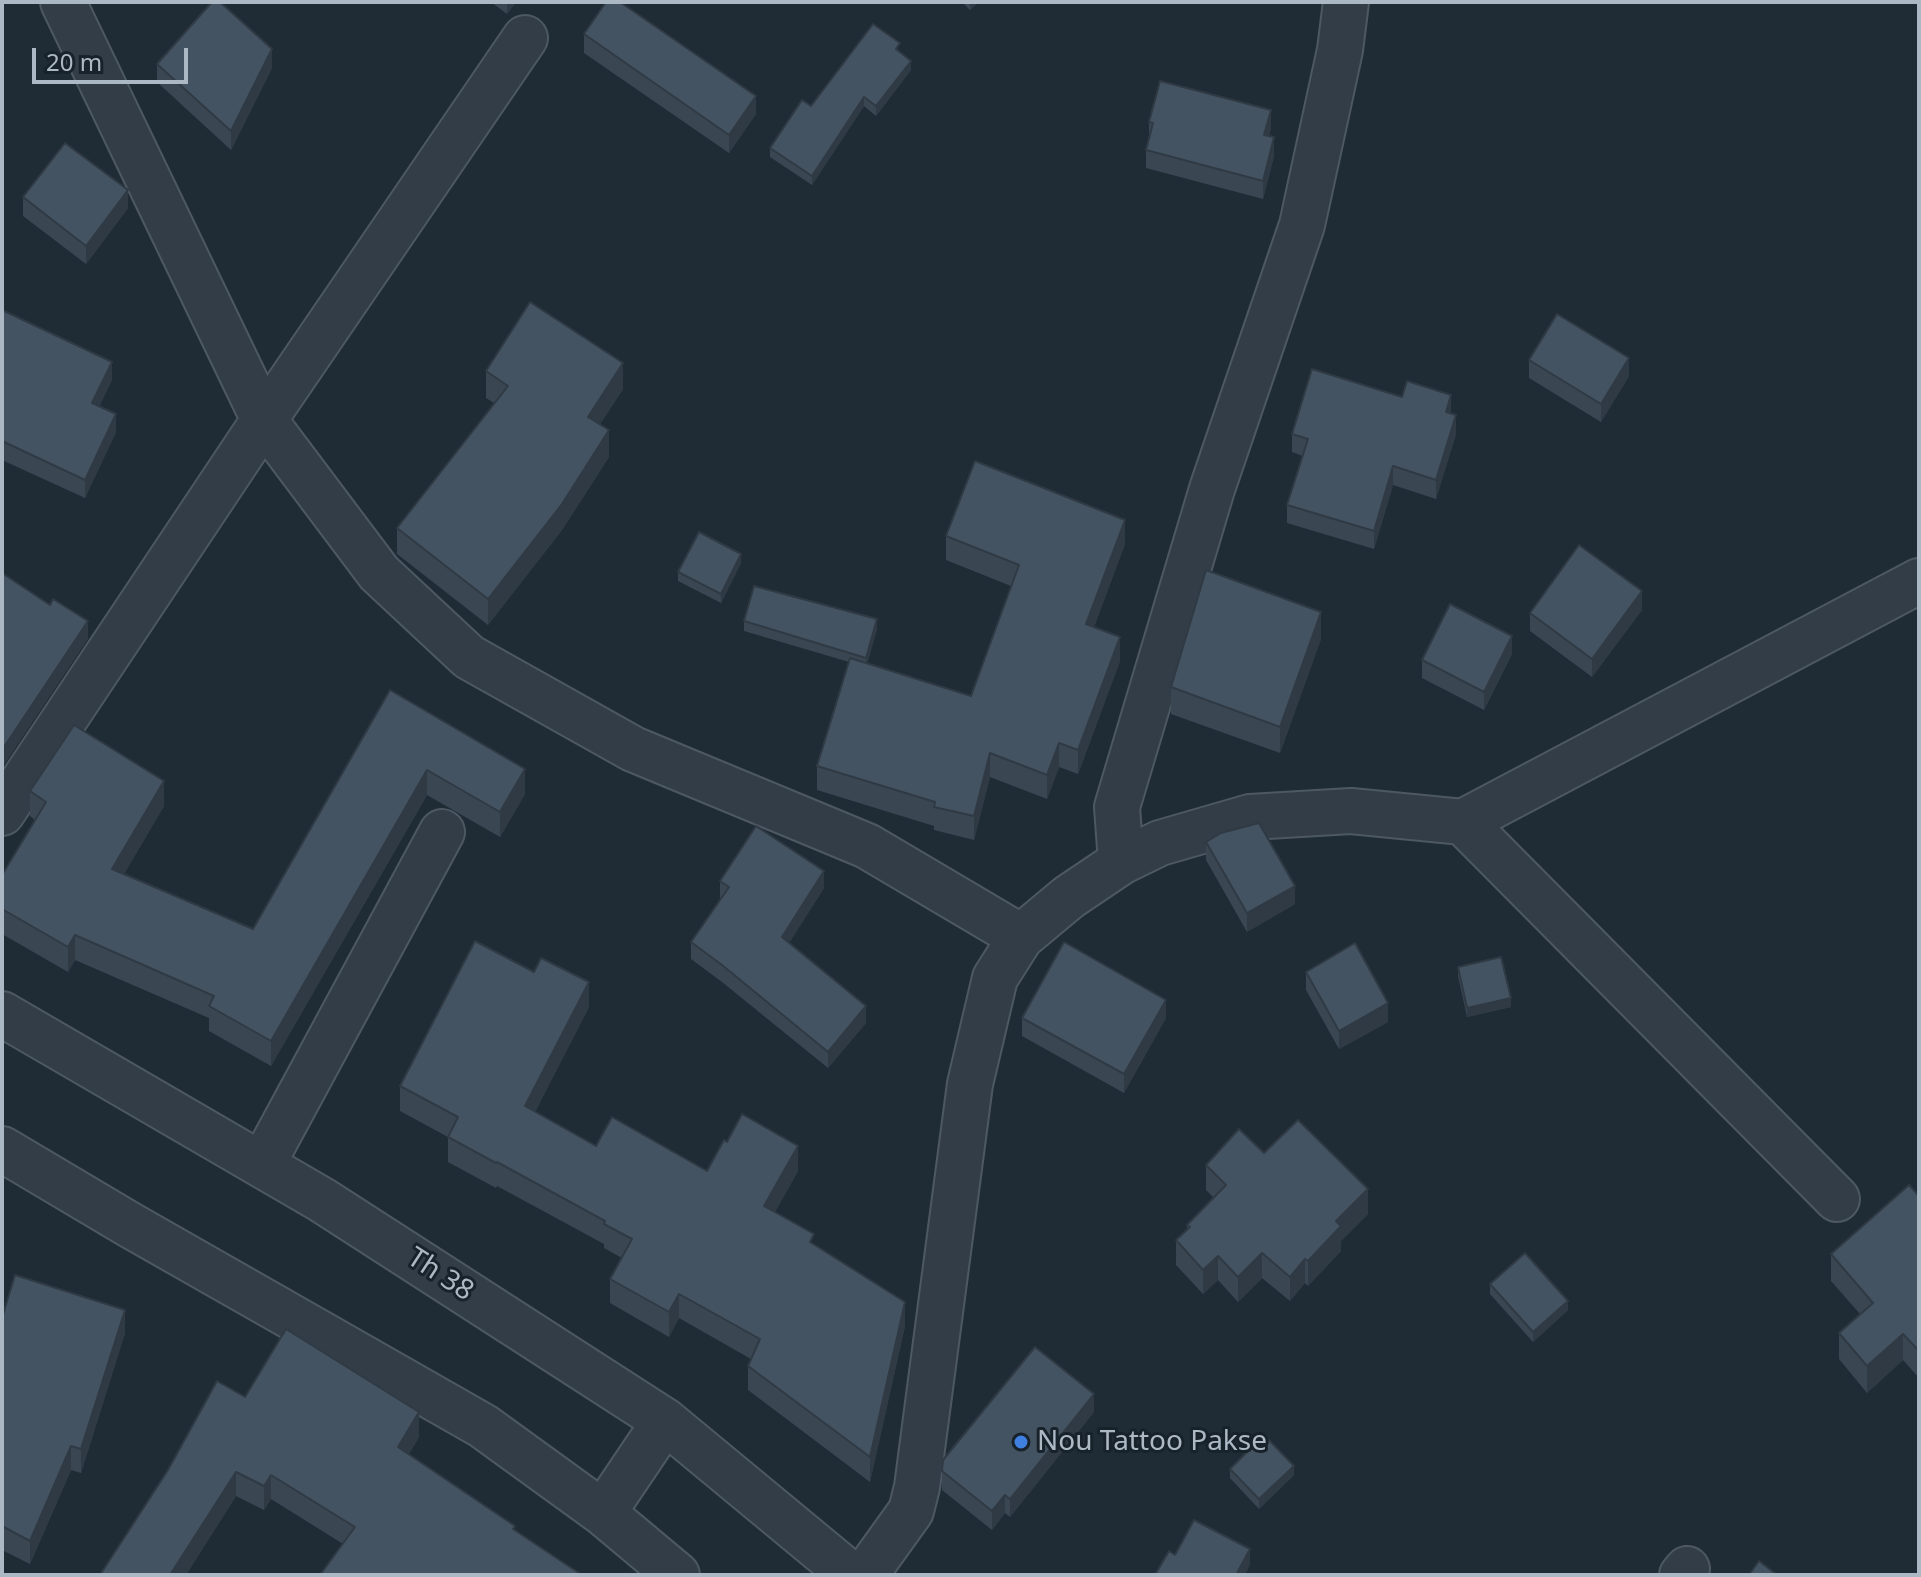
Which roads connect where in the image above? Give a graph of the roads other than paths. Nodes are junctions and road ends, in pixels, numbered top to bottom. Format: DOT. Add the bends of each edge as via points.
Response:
graph roads {
  1 [pos="63,2"];
  2 [pos="1346,2"];
  3 [pos="525,38"];
  4 [pos="264,420"];
  5 [pos="1919,568"];
  6 [pos="1919,581"];
  7 [pos="2,813"];
  8 [pos="1463,822"];
  9 [pos="442,832"];
  10 [pos="1121,862"];
  11 [pos="1021,937"];
  12 [pos="2,1014"];
  13 [pos="2,1149"];
  14 [pos="262,1165"];
  15 [pos="1837,1199"];
  16 [pos="665,1421"];
  17 [pos="603,1513"];
  18 [pos="677,1575"];
  19 [pos="851,1575"];
  20 [pos="865,1575"];
  1 -- 4 [label="street"];
  2 -- 10 [label="street" via="1302,225 1212,489 1117,807"];
  3 -- 4 [label="street"];
  4 -- 7 [label="street"];
  4 -- 11 [label="street" via="379,573 469,657 633,749 867,846"];
  5 -- 6 [label="street"];
  6 -- 8 [label="street"];
  8 -- 10 [label="street" via="1351,811 1250,817 1160,843"];
  8 -- 15 [label="street"];
  9 -- 14 [label="street"];
  10 -- 11 [label="street"];
  11 -- 20 [label="street" via="995,978 970,1084 917,1487 911,1511"];
  12 -- 14 [label="street, Th 38"];
  13 -- 17 [label="street" via="483,1426"];
  14 -- 16 [label="street, Th 38"];
  16 -- 17 [label="street"];
  16 -- 19 [label="street, Th 38"];
  17 -- 18 [label="street"];
}
